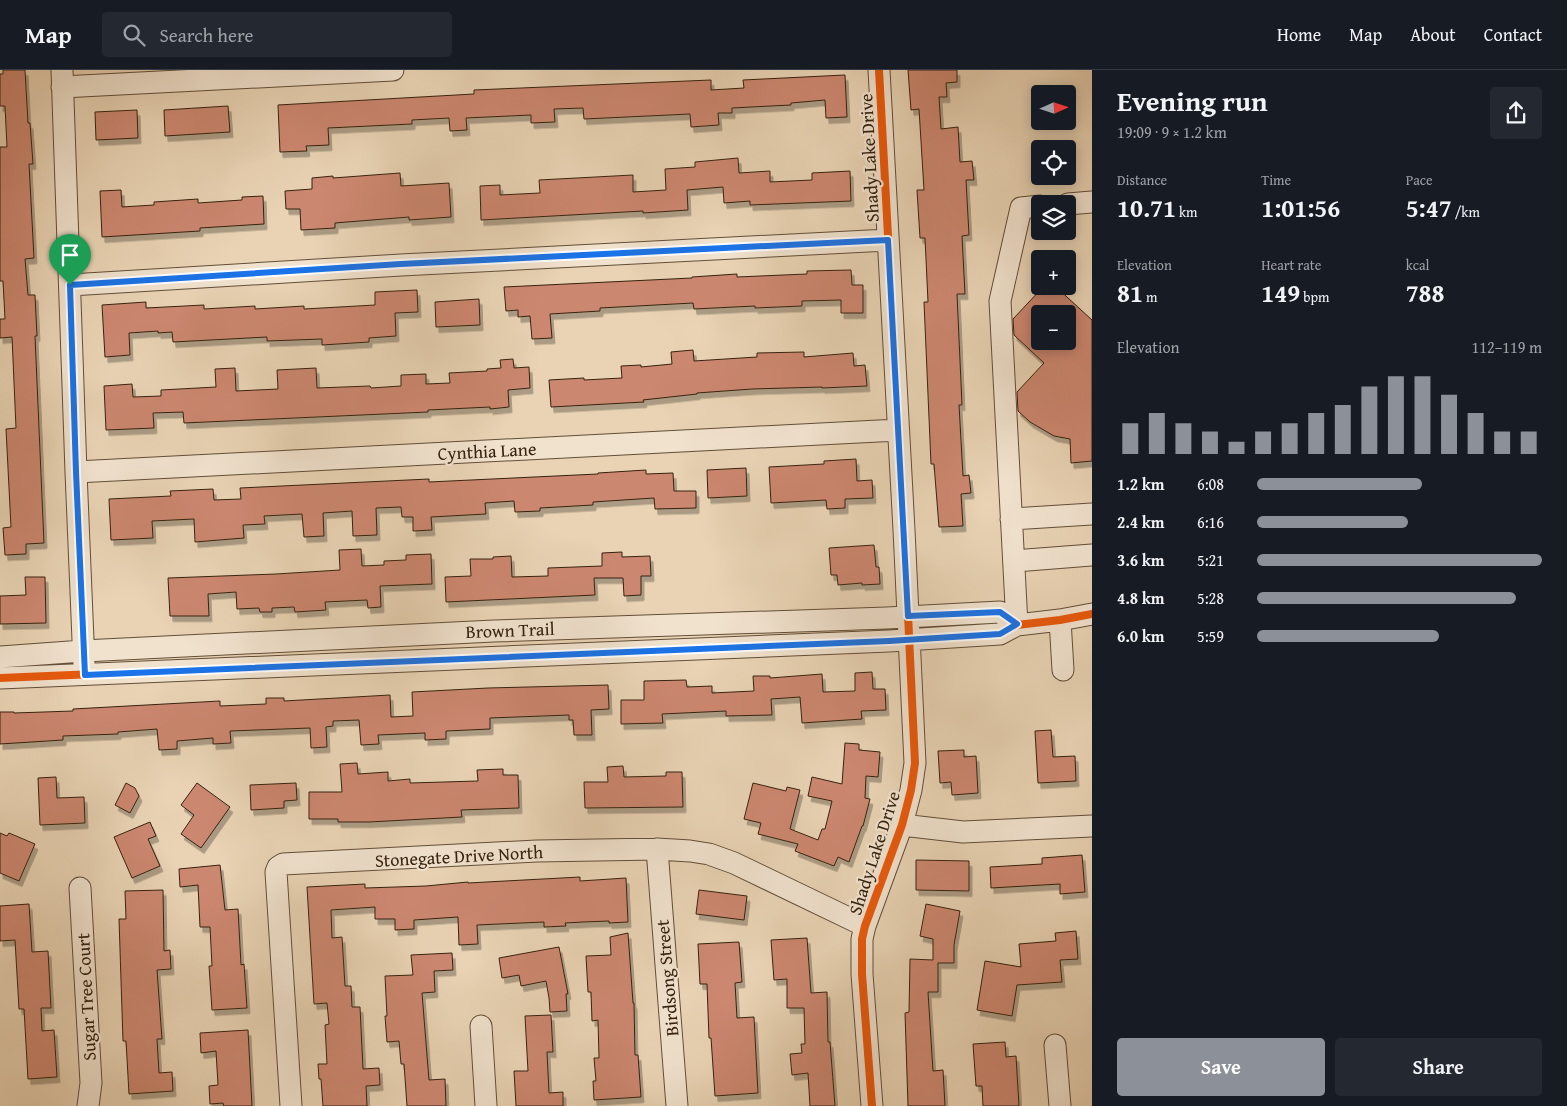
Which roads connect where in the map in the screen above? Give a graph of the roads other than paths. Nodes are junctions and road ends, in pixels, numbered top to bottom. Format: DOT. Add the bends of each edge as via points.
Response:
graph roads {
  1 [pos="393,70"];
  2 [pos="879,70"];
  3 [pos="62,79"];
  4 [pos="1092,202"];
  5 [pos="1076,203"];
  6 [pos="1031,207"];
  7 [pos="888,240"];
  8 [pos="70,285"];
  9 [pos="898,430"];
  10 [pos="76,472"];
  11 [pos="1092,514"];
  12 [pos="1012,519"];
  13 [pos="1092,555"];
  14 [pos="1014,561"];
  15 [pos="1092,614"];
  16 [pos="908,616"];
  17 [pos="1060,620"];
  18 [pos="1017,624"];
  19 [pos="494,630"];
  20 [pos="910,640"];
  21 [pos="84,651"];
  22 [pos="0,657"];
  23 [pos="496,658"];
  24 [pos="1063,670"];
  25 [pos="85,675"];
  26 [pos="0,678"];
  27 [pos="902,825"];
  28 [pos="1092,826"];
  29 [pos="657,849"];
  30 [pos="80,888"];
  31 [pos="865,926"];
  32 [pos="481,1026"];
  33 [pos="1054,1045"];
  34 [pos="88,1106"];
  35 [pos="291,1106"];
  36 [pos="486,1106"];
  37 [pos="677,1106"];
  38 [pos="872,1106"];
  39 [pos="1060,1106"];
  1 -- 3 [label="street"];
  2 -- 7 [label="street, Shady Lake Drive"];
  3 -- 8 [label="street"];
  4 -- 5 [label="street"];
  6 -- 12 [label="street" via="1021,208 1000,302"];
  7 -- 8 [label="street" via="401,264"];
  7 -- 9 [label="street, Shady Lake Drive"];
  8 -- 10 [label="street"];
  9 -- 10 [label="street, Cynthia Lane"];
  9 -- 16 [label="street, Shady Lake Drive"];
  10 -- 21 [label="street"];
  11 -- 12 [label="street"];
  12 -- 14 [label="street"];
  13 -- 14 [label="street"];
  14 -- 18 [label="street"];
  15 -- 17 [label="street, Brown Trail"];
  16 -- 18 [label="street, Brown Trail" via="1000,612"];
  16 -- 19 [label="street, Brown Trail"];
  16 -- 20 [label="street, Shady Lake Drive"];
  17 -- 18 [label="street, Brown Trail"];
  17 -- 24 [label="street"];
  18 -- 20 [label="street, Brown Trail" via="1000,634"];
  19 -- 21 [label="street, Brown Trail"];
  19 -- 23 [label="street"];
  20 -- 23 [label="street, Brown Trail"];
  20 -- 27 [label="street, Shady Lake Drive" via="915,763"];
  21 -- 22 [label="street, Brown Trail"];
  21 -- 25 [label="street"];
  23 -- 25 [label="street, Brown Trail"];
  25 -- 26 [label="street, Brown Trail"];
  27 -- 28 [label="street" via="963,832"];
  27 -- 31 [label="street, Shady Lake Drive"];
  29 -- 31 [label="street, Stonegate Drive North" via="709,854 734,863"];
  29 -- 35 [label="street, Stonegate Drive North" via="528,852 283,864 278,867"];
  29 -- 37 [label="street, Birdsong Street"];
  30 -- 34 [label="street, Sugar Tree Court" via="91,1083"];
  31 -- 38 [label="street, Shady Lake Drive" via="862,974"];
  32 -- 36 [label="street"];
  33 -- 39 [label="street"];
}
